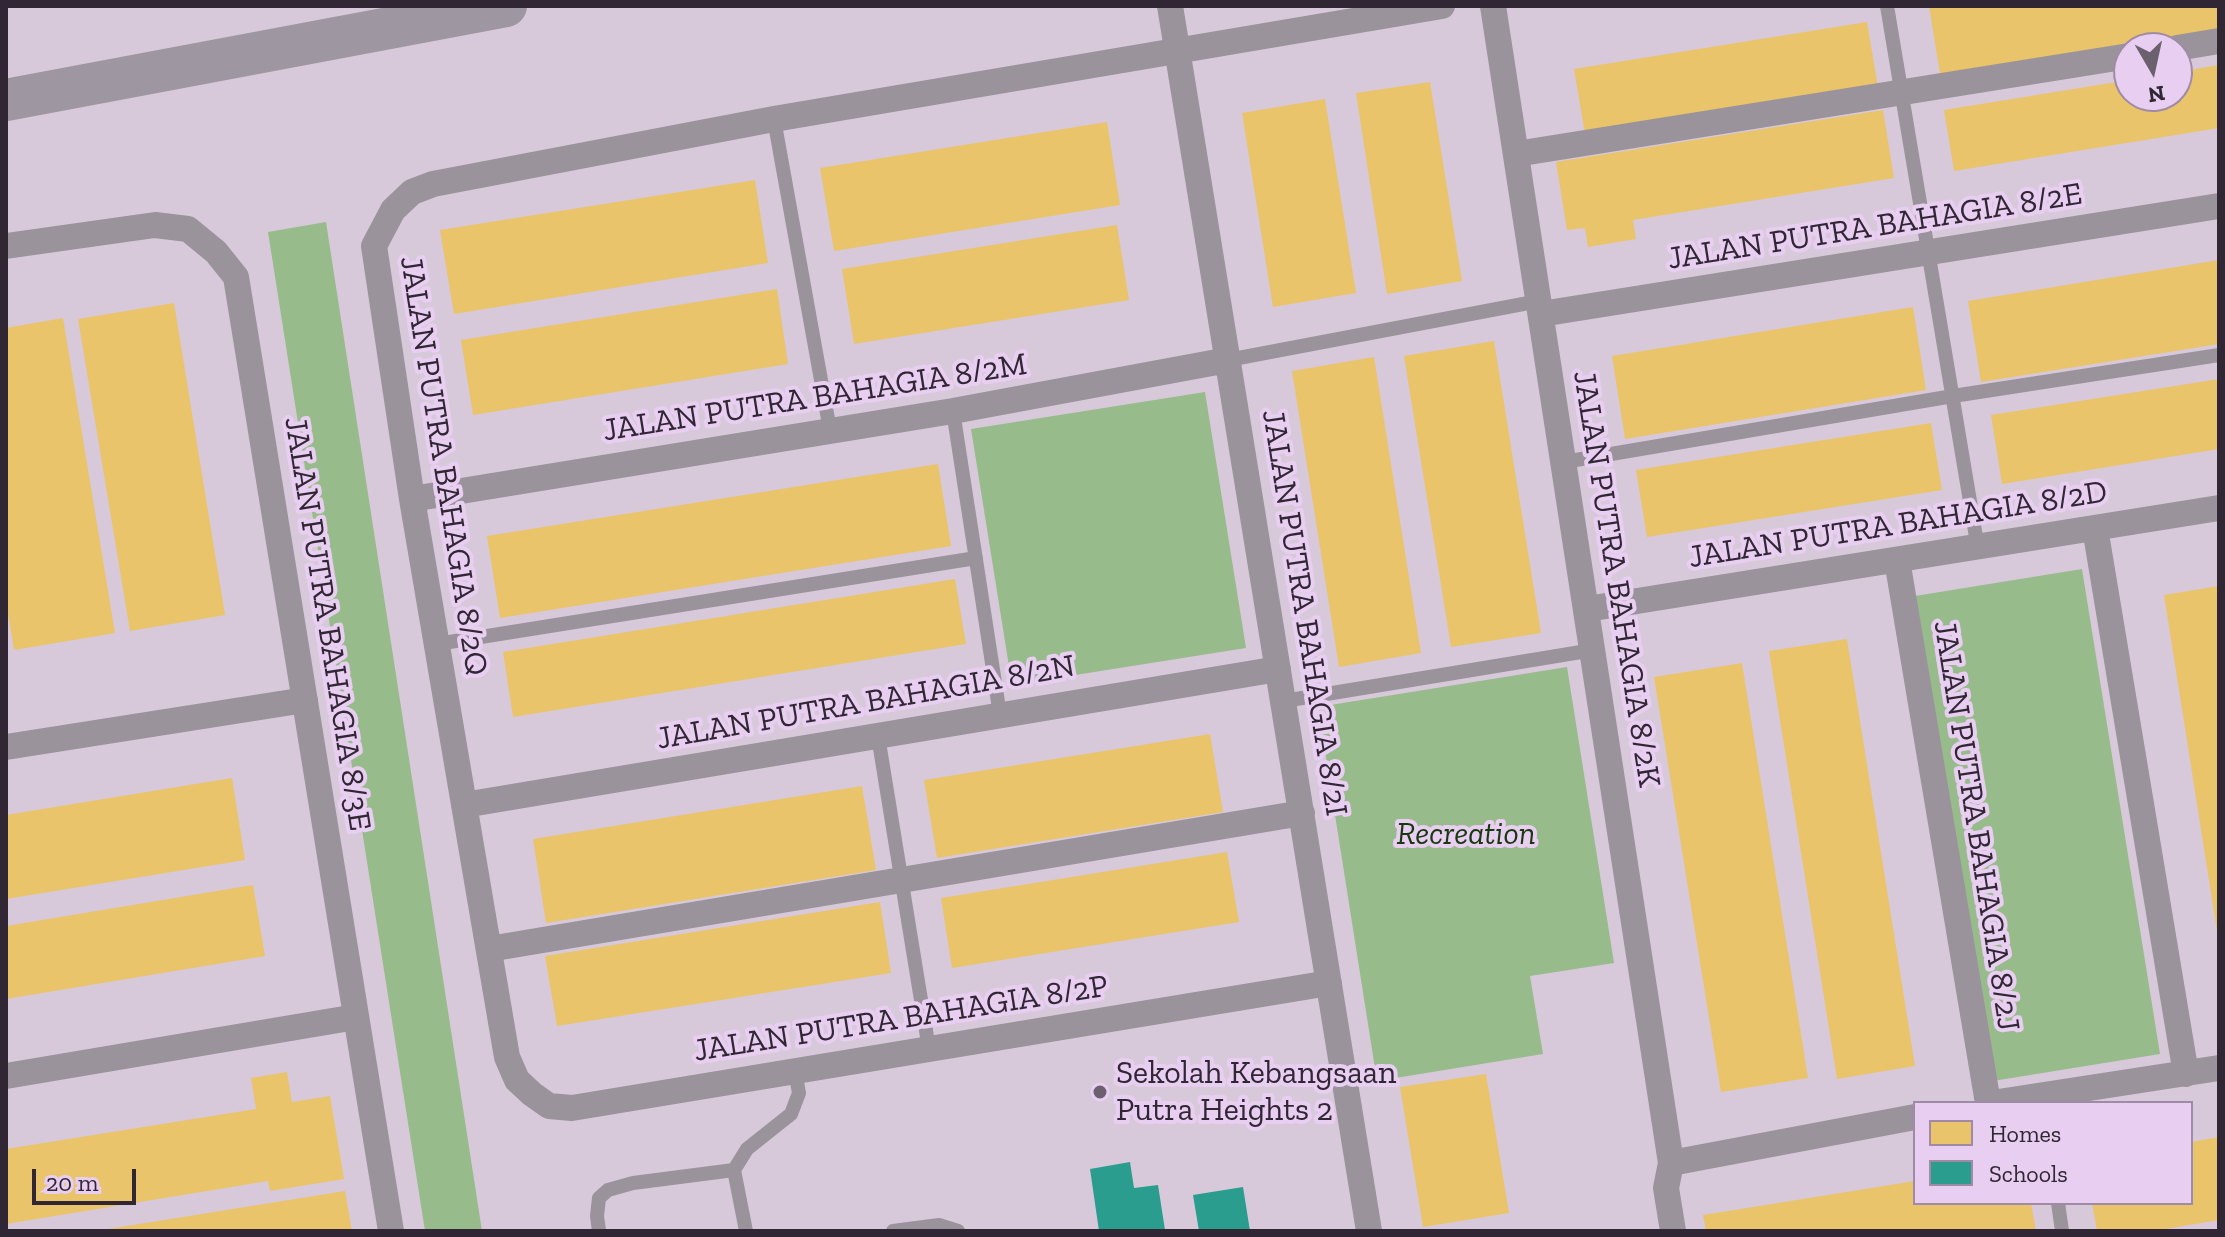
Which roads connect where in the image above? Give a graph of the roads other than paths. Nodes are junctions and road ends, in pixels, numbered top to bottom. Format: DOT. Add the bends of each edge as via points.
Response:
graph roads {
  1 [pos="506,6"];
  2 [pos="1170,6"];
  3 [pos="1442,6"];
  4 [pos="1493,6"];
  5 [pos="1887,6"];
  6 [pos="442,13"];
  7 [pos="2219,41"];
  8 [pos="2193,45"];
  9 [pos="1176,49"];
  10 [pos="2113,59"];
  11 [pos="110,81"];
  12 [pos="6,82"];
  13 [pos="1902,93"];
  14 [pos="6,100"];
  15 [pos="774,119"];
  16 [pos="1516,154"];
  17 [pos="2219,206"];
  18 [pos="6,246"];
  19 [pos="1929,253"];
  20 [pos="1540,308"];
  21 [pos="2219,355"];
  22 [pos="1228,360"];
  23 [pos="1953,396"];
  24 [pos="953,411"];
  25 [pos="830,430"];
  26 [pos="1564,462"];
  27 [pos="412,499"];
  28 [pos="2219,508"];
  29 [pos="2095,528"];
  30 [pos="1978,549"];
  31 [pos="976,558"];
  32 [pos="1897,560"];
  33 [pos="1587,609"];
  34 [pos="437,644"];
  35 [pos="1593,650"];
  36 [pos="1278,669"];
  37 [pos="305,700"];
  38 [pos="1284,701"];
  39 [pos="1000,715"];
  40 [pos="878,736"];
  41 [pos="6,747"];
  42 [pos="464,805"];
  43 [pos="1302,813"];
  44 [pos="901,881"];
  45 [pos="489,949"];
  46 [pos="1329,983"];
  47 [pos="356,1017"];
  48 [pos="929,1049"];
  49 [pos="507,1057"];
  50 [pos="2219,1068"];
  51 [pos="795,1071"];
  52 [pos="2186,1074"];
  53 [pos="6,1076"];
  54 [pos="2041,1099"];
  55 [pos="1990,1101"];
  56 [pos="2016,1101"];
  57 [pos="1913,1117"];
  58 [pos="1671,1163"];
  59 [pos="734,1170"];
  60 [pos="2058,1205"];
  61 [pos="391,1231"];
  62 [pos="599,1231"];
  63 [pos="746,1231"];
  64 [pos="893,1231"];
  65 [pos="958,1231"];
  66 [pos="1369,1231"];
  67 [pos="1673,1231"];
  68 [pos="2062,1231"];
  1 -- 6 [label="main road"];
  2 -- 9 [label="street, JALAN PUTRA BAHAGIA 8/2I"];
  3 -- 9 [label="street, JALAN PUTRA BAHAGIA 8/2Q"];
  4 -- 16 [label="street, JALAN PUTRA BAHAGIA 8/2K"];
  5 -- 13 [label="lane"];
  6 -- 11 [label="main road"];
  7 -- 8 [label="street"];
  9 -- 15 [label="street, JALAN PUTRA BAHAGIA 8/2Q"];
  9 -- 22 [label="street, JALAN PUTRA BAHAGIA 8/2I"];
  10 -- 13 [label="street"];
  11 -- 12 [label="main road"];
  11 -- 14 [label="main road"];
  13 -- 16 [label="street"];
  13 -- 19 [label="lane"];
  15 -- 25 [label="lane"];
  15 -- 27 [label="street, JALAN PUTRA BAHAGIA 8/2Q" via="433,184 412,192 393,210 374,246"];
  16 -- 20 [label="street, JALAN PUTRA BAHAGIA 8/2K"];
  17 -- 19 [label="street, JALAN PUTRA BAHAGIA 8/2E"];
  18 -- 37 [label="street, JALAN PUTRA BAHAGIA 8/3E" via="155,225 188,229 236,277"];
  19 -- 20 [label="street, JALAN PUTRA BAHAGIA 8/2E"];
  19 -- 23 [label="lane"];
  20 -- 22 [label="lane"];
  20 -- 26 [label="street, JALAN PUTRA BAHAGIA 8/2K"];
  21 -- 23 [label="lane"];
  22 -- 24 [label="street, JALAN PUTRA BAHAGIA 8/2M"];
  22 -- 36 [label="street, JALAN PUTRA BAHAGIA 8/2I"];
  23 -- 26 [label="lane"];
  23 -- 30 [label="lane"];
  24 -- 25 [label="street, JALAN PUTRA BAHAGIA 8/2M"];
  24 -- 31 [label="lane"];
  25 -- 27 [label="street, JALAN PUTRA BAHAGIA 8/2M"];
  26 -- 33 [label="street, JALAN PUTRA BAHAGIA 8/2K"];
  27 -- 34 [label="street, JALAN PUTRA BAHAGIA 8/2Q"];
  28 -- 29 [label="street, JALAN PUTRA BAHAGIA 8/2D"];
  29 -- 30 [label="street, JALAN PUTRA BAHAGIA 8/2D"];
  29 -- 52 [label="street"];
  30 -- 32 [label="street, JALAN PUTRA BAHAGIA 8/2D"];
  31 -- 34 [label="lane"];
  31 -- 39 [label="lane"];
  32 -- 33 [label="street, JALAN PUTRA BAHAGIA 8/2D"];
  32 -- 55 [label="street, JALAN PUTRA BAHAGIA 8/2J"];
  33 -- 35 [label="street, JALAN PUTRA BAHAGIA 8/2K"];
  34 -- 42 [label="street, JALAN PUTRA BAHAGIA 8/2Q"];
  35 -- 38 [label="lane"];
  35 -- 58 [label="street, JALAN PUTRA BAHAGIA 8/2K"];
  36 -- 38 [label="street, JALAN PUTRA BAHAGIA 8/2I"];
  36 -- 39 [label="street, JALAN PUTRA BAHAGIA 8/2N"];
  37 -- 41 [label="street"];
  37 -- 47 [label="street, JALAN PUTRA BAHAGIA 8/3E"];
  38 -- 43 [label="street, JALAN PUTRA BAHAGIA 8/2I"];
  39 -- 40 [label="street, JALAN PUTRA BAHAGIA 8/2N"];
  40 -- 42 [label="street, JALAN PUTRA BAHAGIA 8/2N"];
  40 -- 44 [label="lane"];
  42 -- 45 [label="street, JALAN PUTRA BAHAGIA 8/2Q"];
  43 -- 44 [label="street"];
  43 -- 46 [label="street, JALAN PUTRA BAHAGIA 8/2I"];
  44 -- 45 [label="street"];
  44 -- 48 [label="lane"];
  45 -- 49 [label="street, JALAN PUTRA BAHAGIA 8/2Q"];
  46 -- 48 [label="street, JALAN PUTRA BAHAGIA 8/2P"];
  46 -- 66 [label="street, JALAN PUTRA BAHAGIA 8/2I"];
  47 -- 53 [label="street"];
  47 -- 61 [label="street, JALAN PUTRA BAHAGIA 8/3E"];
  48 -- 51 [label="street, JALAN PUTRA BAHAGIA 8/2P"];
  49 -- 51 [label="street, JALAN PUTRA BAHAGIA 8/2P" via="517,1080 532,1094 549,1106 572,1108"];
  50 -- 52 [label="street"];
  51 -- 59 [label="lane" via="799,1093 791,1114 747,1149"];
  52 -- 54 [label="street"];
  54 -- 56 [label="street"];
  57 -- 58 [label="street"];
  58 -- 67 [label="street, JALAN PUTRA BAHAGIA 8/2K" via="1666,1188"];
  59 -- 62 [label="lane" via="608,1190 599,1198"];
  59 -- 63 [label="lane"];
  60 -- 68 [label="lane"];
  64 -- 65 [label="lane" via="939,1225"];
}
